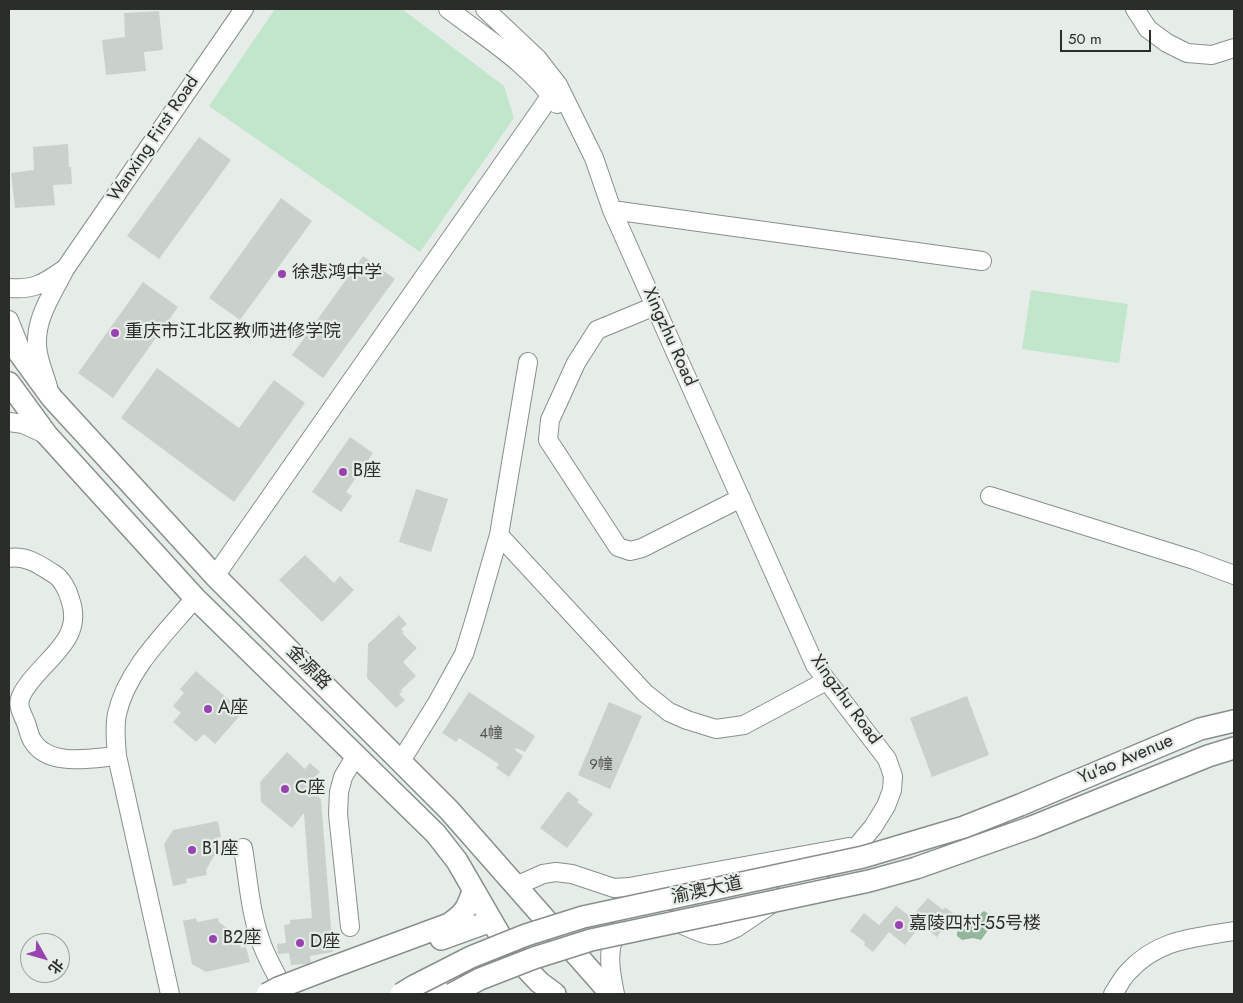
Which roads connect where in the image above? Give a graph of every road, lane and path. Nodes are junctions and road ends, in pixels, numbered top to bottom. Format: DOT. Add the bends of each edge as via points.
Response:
graph roads {
  1 [pos="244,9"];
  2 [pos="448,9"];
  3 [pos="485,9"];
  4 [pos="1135,9"];
  5 [pos="1234,48"];
  6 [pos="554,90"];
  7 [pos="612,210"];
  8 [pos="982,261"];
  9 [pos="65,269"];
  10 [pos="9,288"];
  11 [pos="655,306"];
  12 [pos="9,320"];
  13 [pos="9,339"];
  14 [pos="528,362"];
  15 [pos="27,364"];
  16 [pos="9,383"];
  17 [pos="52,398"];
  18 [pos="9,400"];
  19 [pos="9,422"];
  20 [pos="46,435"];
  21 [pos="990,496"];
  22 [pos="740,498"];
  23 [pos="499,535"];
  24 [pos="9,558"];
  25 [pos="215,576"];
  26 [pos="1234,576"];
  27 [pos="195,598"];
  28 [pos="826,681"];
  29 [pos="1234,720"];
  30 [pos="1234,748"];
  31 [pos="356,755"];
  32 [pos="117,756"];
  33 [pos="401,761"];
  34 [pos="1020,805"];
  35 [pos="449,810"];
  36 [pos="421,819"];
  37 [pos="1032,827"];
  38 [pos="857,846"];
  39 [pos="243,848"];
  40 [pos="516,886"];
  41 [pos="473,891"];
  42 [pos="491,922"];
  43 [pos="350,927"];
  44 [pos="1234,931"];
  45 [pos="508,949"];
  46 [pos="332,972"];
  47 [pos="170,994"];
  48 [pos="267,994"];
  49 [pos="286,994"];
  50 [pos="401,994"];
  51 [pos="423,994"];
  52 [pos="452,994"];
  53 [pos="555,994"];
  54 [pos="611,994"];
  55 [pos="615,994"];
  56 [pos="1113,994"];
  1 -- 9 [label="street, Wanxing First Road"];
  2 -- 6 [label="street, Xingzhu Road"];
  3 -- 6 [label="street, Xingzhu Road" via="536,58"];
  4 -- 5 [label="street" via="1148,29 1167,44 1187,53 1212,55"];
  6 -- 7 [label="street, Xingzhu Road" via="594,158"];
  6 -- 25 [label="street"];
  7 -- 8 [label="street"];
  7 -- 11 [label="street, Xingzhu Road"];
  9 -- 10 [label="street" via="44,284 24,289"];
  9 -- 17 [label="street" via="36,333 38,353"];
  11 -- 22 [label="street, Xingzhu Road"];
  11 -- 22 [label="street" via="597,330 576,363 550,420 548,440 618,547 630,551 642,548"];
  12 -- 15 [label="street"];
  13 -- 15 [label="main road, 金源路"];
  14 -- 23 [label="street"];
  15 -- 17 [label="main road, 金源路"];
  16 -- 20 [label="main road, 金源路"];
  17 -- 25 [label="main road, 金源路"];
  18 -- 20 [label="street"];
  19 -- 20 [label="street" via="23,424"];
  20 -- 27 [label="main road, 金源路"];
  21 -- 26 [label="street" via="1194,560"];
  22 -- 28 [label="street, Xingzhu Road" via="816,666"];
  23 -- 28 [label="street" via="645,693 669,712 716,729 744,726"];
  23 -- 33 [label="street" via="464,654"];
  24 -- 32 [label="street" via="27,558 56,575 69,594 73,607 73,628 66,642 21,696 19,706 33,741 52,756 71,759"];
  25 -- 33 [label="main road, 金源路"];
  27 -- 31 [label="main road, 金源路"];
  27 -- 32 [label="street" via="148,654 124,694 117,714"];
  28 -- 38 [label="street, Xingzhu Road" via="887,759 893,776 886,806"];
  29 -- 34 [label="main road, Yu'ao Avenue" via="1200,729"];
  30 -- 37 [label="main road, Yu'ao Avenue"];
  31 -- 36 [label="main road, 金源路"];
  31 -- 43 [label="street" via="343,777 338,807"];
  32 -- 47 [label="street"];
  33 -- 35 [label="main road, 金源路"];
  34 -- 50 [label="main road, 渝澳大道, bridge" via="964,827 863,857 583,917 471,957"];
  35 -- 36 [label="main road" via="451,820 445,828 434,827"];
  35 -- 40 [label="main road, 金源路"];
  36 -- 41 [label="main road, 金源路" via="457,861"];
  37 -- 52 [label="main road, 渝澳大道, bridge" via="916,868 591,940 534,958"];
  38 -- 40 [label="street" via="629,888 614,888 556,872"];
  38 -- 55 [label="street, Xingzhu Road" via="736,928 720,935 709,935 667,919 652,917 624,925 613,941 611,972"];
  39 -- 49 [label="street" via="260,939"];
  40 -- 54 [label="main road, 金源路"];
  41 -- 42 [label="main road, 金源路"];
  41 -- 46 [label="main road" via="468,908 449,924"];
  42 -- 45 [label="main road, 金源路"];
  42 -- 46 [label="main road"];
  44 -- 56 [label="street" via="1170,942 1148,954 1128,972"];
  45 -- 51 [label="street"];
  45 -- 53 [label="main road, 金源路"];
  46 -- 48 [label="main road, bridge"];
  46 -- 49 [label="main road"];
}
